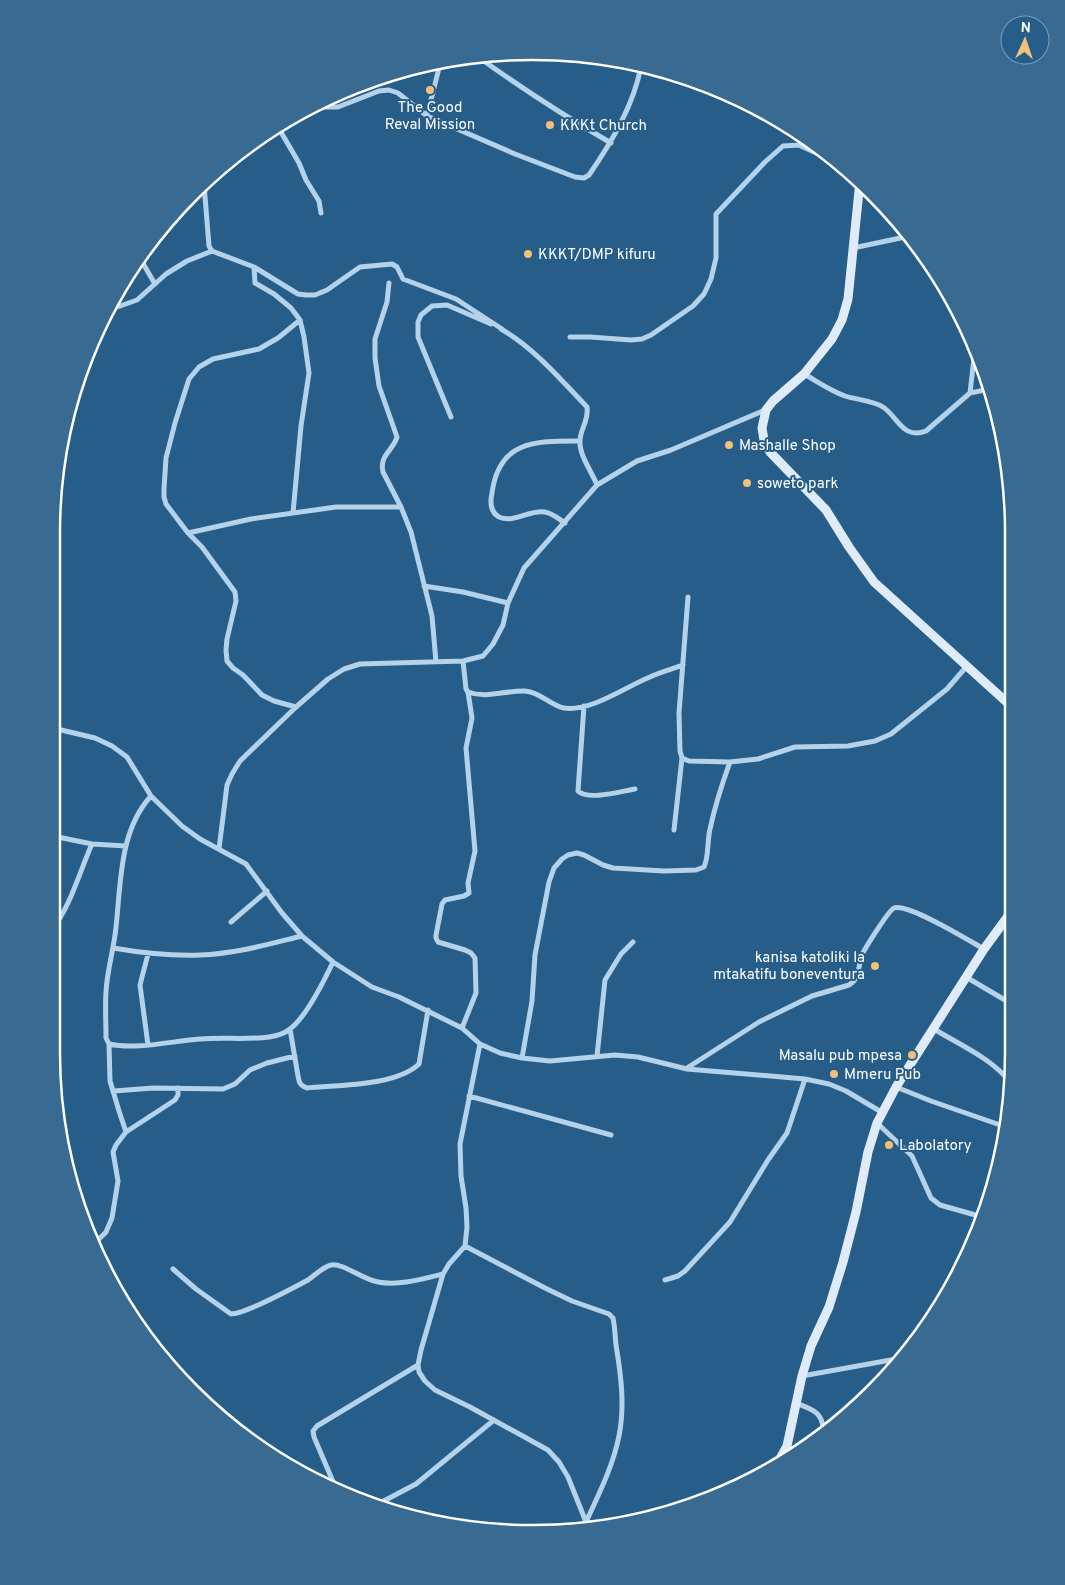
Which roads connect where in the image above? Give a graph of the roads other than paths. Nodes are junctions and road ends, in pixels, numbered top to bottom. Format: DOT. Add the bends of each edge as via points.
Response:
graph roads {
  1 [pos="486,63"];
  2 [pos="439,69"];
  3 [pos="640,72"];
  4 [pos="328,107"];
  5 [pos="427,116"];
  6 [pos="281,133"];
  7 [pos="611,143"];
  8 [pos="808,149"];
  9 [pos="859,191"];
  10 [pos="205,192"];
  11 [pos="320,212"];
  12 [pos="901,238"];
  13 [pos="853,248"];
  14 [pos="212,251"];
  15 [pos="144,265"];
  16 [pos="254,267"];
  17 [pos="389,283"];
  18 [pos="155,284"];
  19 [pos="118,306"];
  20 [pos="300,320"];
  21 [pos="502,329"];
  22 [pos="570,337"];
  23 [pos="973,363"];
  24 [pos="804,374"];
  25 [pos="983,389"];
  26 [pos="970,392"];
  27 [pos="766,410"];
  28 [pos="451,417"];
  29 [pos="580,441"];
  30 [pos="597,484"];
  31 [pos="402,507"];
  32 [pos="293,513"];
  33 [pos="565,523"];
  34 [pos="188,533"];
  35 [pos="424,586"];
  36 [pos="688,597"];
  37 [pos="508,603"];
  38 [pos="463,661"];
  39 [pos="436,662"];
  40 [pos="682,665"];
  41 [pos="967,666"];
  42 [pos="468,692"];
  43 [pos="1005,701"];
  44 [pos="584,706"];
  45 [pos="296,707"];
  46 [pos="60,730"];
  47 [pos="682,758"];
  48 [pos="730,762"];
  49 [pos="635,789"];
  50 [pos="151,796"];
  51 [pos="674,830"];
  52 [pos="60,837"];
  53 [pos="92,844"];
  54 [pos="126,846"];
  55 [pos="219,849"];
  56 [pos="267,891"];
  57 [pos="60,917"];
  58 [pos="1005,920"];
  59 [pos="231,922"];
  60 [pos="302,936"];
  61 [pos="634,942"];
  62 [pos="113,948"];
  63 [pos="984,949"];
  64 [pos="148,954"];
  65 [pos="333,962"];
  66 [pos="966,977"];
  67 [pos="1005,1000"];
  68 [pos="428,1010"];
  69 [pos="462,1028"];
  70 [pos="290,1029"];
  71 [pos="934,1029"];
  72 [pos="109,1044"];
  73 [pos="480,1044"];
  74 [pos="148,1045"];
  75 [pos="295,1056"];
  76 [pos="597,1056"];
  77 [pos="522,1058"];
  78 [pos="687,1069"];
  79 [pos="1004,1075"];
  80 [pos="805,1079"];
  81 [pos="896,1087"];
  82 [pos="178,1088"];
  83 [pos="114,1091"];
  84 [pos="470,1096"];
  85 [pos="883,1113"];
  86 [pos="877,1123"];
  87 [pos="999,1125"];
  88 [pos="126,1132"];
  89 [pos="611,1135"];
  90 [pos="976,1215"];
  91 [pos="99,1240"];
  92 [pos="465,1246"];
  93 [pos="173,1269"];
  94 [pos="443,1274"];
  95 [pos="664,1280"];
  96 [pos="891,1360"];
  97 [pos="418,1364"];
  98 [pos="802,1376"];
  99 [pos="795,1403"];
  100 [pos="494,1420"];
  101 [pos="825,1423"];
  102 [pos="783,1453"];
  103 [pos="332,1480"];
  104 [pos="384,1501"];
  105 [pos="586,1522"];
  1 -- 7 [label="street" via="536,98"];
  2 -- 5 [label="street"];
  3 -- 7 [label="street"];
  4 -- 5 [label="street" via="338,108 389,90 398,93"];
  5 -- 7 [label="street" via="575,177 589,175"];
  6 -- 11 [label="street" via="318,201"];
  8 -- 22 [label="street" via="799,145 783,146 716,214 716,258 711,279 693,306 642,339"];
  9 -- 13 [label="street"];
  10 -- 14 [label="street"];
  12 -- 13 [label="street"];
  13 -- 24 [label="street" via="848,298 842,320 832,339"];
  14 -- 16 [label="street"];
  14 -- 18 [label="street" via="187,261"];
  15 -- 18 [label="street"];
  16 -- 20 [label="street" via="255,283 282,300"];
  16 -- 21 [label="street" via="298,294 306,295 327,290 360,267 392,264 403,279 456,299"];
  17 -- 31 [label="street" via="387,302 375,339 380,386 397,437 382,466"];
  18 -- 19 [label="street" via="137,300"];
  20 -- 32 [label="street" via="309,374"];
  20 -- 34 [label="street" via="259,349 212,359 199,366 189,379 166,458 164,489 166,504"];
  21 -- 28 [label="street" via="447,305 432,306 422,315 418,322 418,337"];
  21 -- 29 [label="street" via="532,351 587,407"];
  23 -- 26 [label="street"];
  24 -- 26 [label="street" via="845,396 880,405 914,434 926,431"];
  24 -- 27 [label="street"];
  25 -- 26 [label="street"];
  27 -- 30 [label="street" via="671,450 636,461"];
  27 -- 41 [label="street" via="762,428 770,452 826,510 874,582"];
  29 -- 30 [label="street" via="582,453"];
  29 -- 33 [label="street" via="547,441 516,450 498,466 492,493 491,505 497,516 512,519 545,512"];
  30 -- 33 [label="street"];
  31 -- 32 [label="street" via="336,507"];
  31 -- 35 [label="street"];
  32 -- 34 [label="street"];
  33 -- 37 [label="street" via="524,568"];
  34 -- 45 [label="street" via="235,592 236,601 227,638 228,661 262,696"];
  35 -- 37 [label="street"];
  35 -- 39 [label="street" via="432,616"];
  36 -- 40 [label="street"];
  37 -- 38 [label="street" via="493,644 483,656"];
  38 -- 39 [label="street"];
  38 -- 42 [label="street"];
  39 -- 45 [label="street" via="360,664 344,669"];
  40 -- 44 [label="street"];
  40 -- 47 [label="street" via="679,713"];
  41 -- 43 [label="street"];
  41 -- 48 [label="street" via="947,689 885,738 848,746 795,748 758,759"];
  42 -- 44 [label="street" via="483,696 528,691 563,708"];
  42 -- 69 [label="street" via="472,718 466,748 475,851 469,893 445,900 436,935 438,942 465,950 474,958 476,993"];
  44 -- 49 [label="street" via="578,791 595,796"];
  45 -- 55 [label="street" via="245,756 232,774"];
  46 -- 50 [label="street" via="95,738 127,756"];
  47 -- 48 [label="street"];
  47 -- 51 [label="street"];
  48 -- 77 [label="street" via="709,832 704,867 696,870 613,868 584,854 572,853 554,868 535,955 532,1001"];
  50 -- 54 [label="street" via="133,822"];
  50 -- 55 [label="street" via="182,826"];
  52 -- 53 [label="street"];
  53 -- 54 [label="street"];
  53 -- 57 [label="street"];
  54 -- 62 [label="street"];
  55 -- 56 [label="street" via="246,864"];
  56 -- 59 [label="street"];
  56 -- 60 [label="street"];
  58 -- 63 [label="street"];
  60 -- 64 [label="street" via="239,951 202,955"];
  60 -- 65 [label="street"];
  61 -- 76 [label="street" via="621,954 605,980"];
  62 -- 64 [label="street"];
  62 -- 72 [label="street" via="106,992 106,1038"];
  63 -- 66 [label="street"];
  63 -- 78 [label="street" via="919,913 896,907 890,910 865,947 854,983 812,996 758,1022"];
  64 -- 74 [label="street" via="140,985"];
  65 -- 68 [label="street" via="372,987"];
  65 -- 70 [label="street" via="319,990"];
  66 -- 67 [label="street"];
  66 -- 71 [label="street"];
  68 -- 69 [label="street"];
  68 -- 75 [label="street" via="419,1064 401,1075 307,1088 299,1083"];
  69 -- 73 [label="street"];
  70 -- 74 [label="street" via="268,1037 200,1039"];
  70 -- 75 [label="street"];
  71 -- 79 [label="street" via="980,1056"];
  71 -- 81 [label="street"];
  72 -- 74 [label="street"];
  72 -- 83 [label="street" via="110,1081"];
  73 -- 77 [label="street"];
  73 -- 84 [label="street"];
  75 -- 82 [label="street" via="250,1070 223,1089"];
  76 -- 77 [label="street" via="550,1061"];
  76 -- 78 [label="street" via="638,1057"];
  78 -- 80 [label="street"];
  80 -- 85 [label="street" via="846,1091"];
  80 -- 95 [label="street" via="787,1133 730,1222 685,1271"];
  81 -- 85 [label="street"];
  81 -- 87 [label="street"];
  82 -- 83 [label="street"];
  82 -- 88 [label="street" via="175,1100"];
  83 -- 88 [label="street"];
  84 -- 89 [label="street"];
  84 -- 92 [label="street" via="460,1144 467,1227"];
  85 -- 86 [label="street"];
  86 -- 90 [label="street" via="912,1156 931,1198 940,1205"];
  86 -- 98 [label="street" via="844,1262"];
  88 -- 91 [label="street" via="113,1152 118,1181 112,1218"];
  92 -- 94 [label="street"];
  92 -- 105 [label="street" via="545,1288 613,1318 622,1390 619,1436 605,1480"];
  93 -- 94 [label="street" via="231,1314 265,1301 333,1265 378,1282 412,1281"];
  94 -- 97 [label="street"];
  96 -- 98 [label="street"];
  97 -- 100 [label="street" via="419,1372 435,1390"];
  97 -- 103 [label="street" via="316,1426 314,1438"];
  98 -- 99 [label="street"];
  99 -- 101 [label="street" via="816,1412"];
  99 -- 102 [label="street"];
  100 -- 104 [label="street" via="416,1484"];
  100 -- 105 [label="street" via="548,1450 559,1462"];
}
